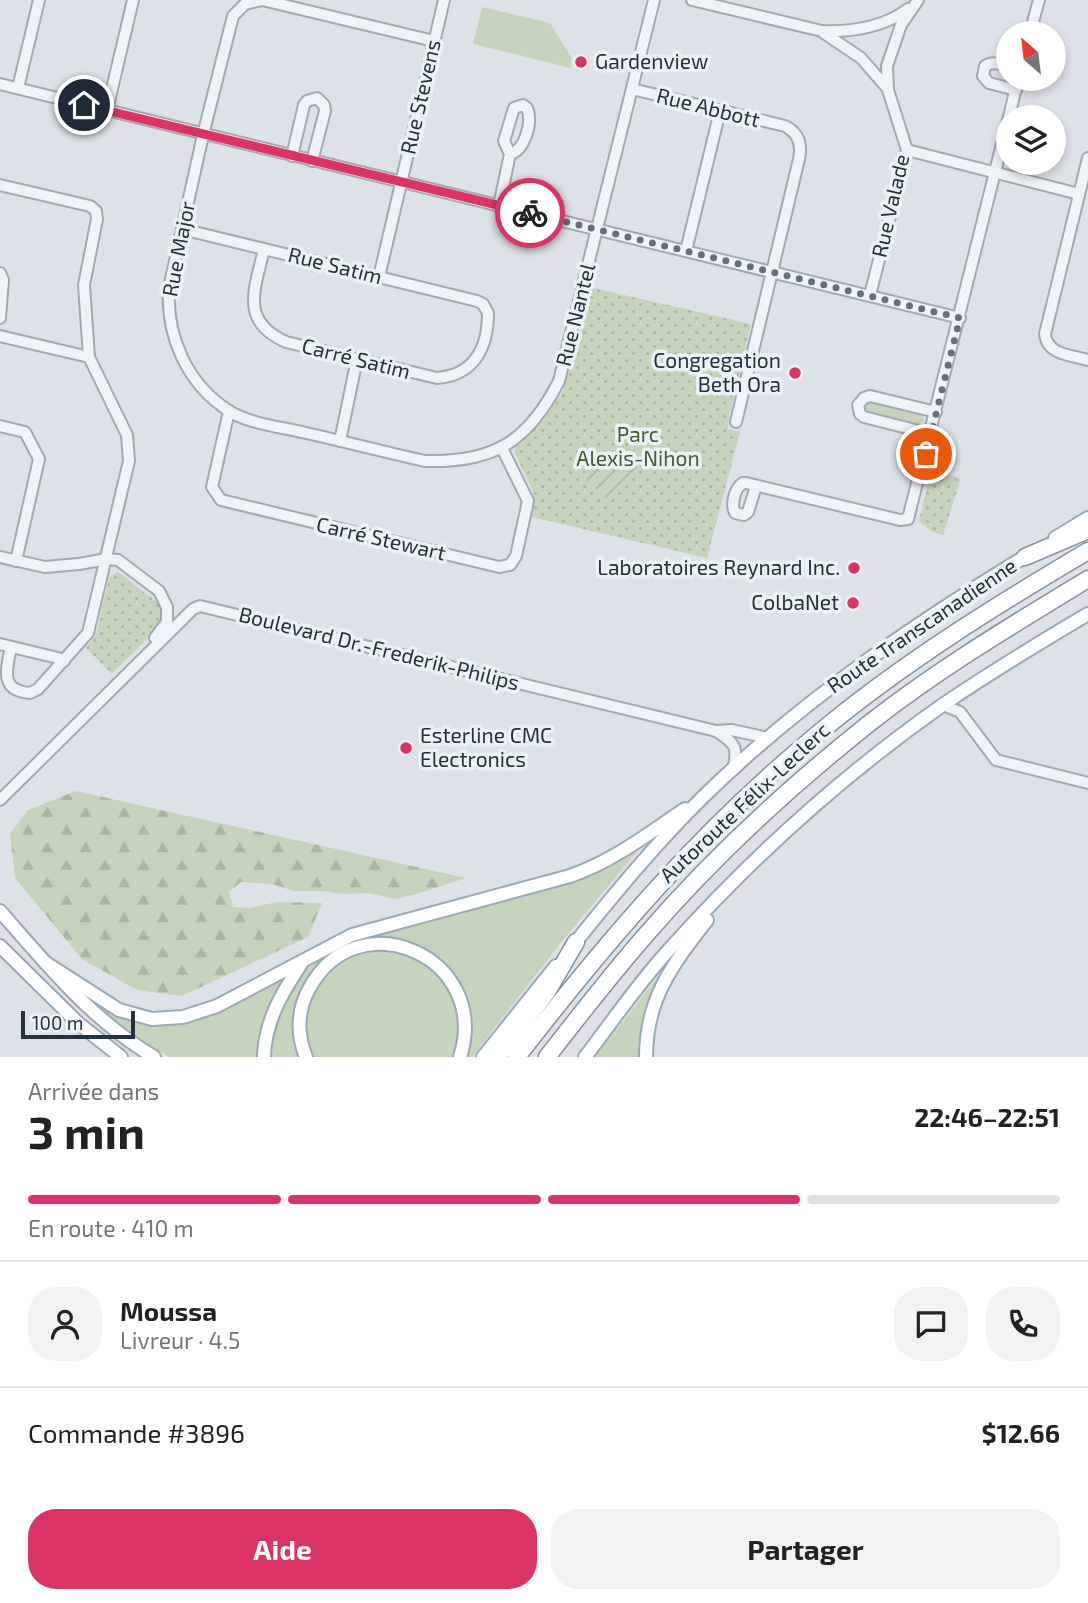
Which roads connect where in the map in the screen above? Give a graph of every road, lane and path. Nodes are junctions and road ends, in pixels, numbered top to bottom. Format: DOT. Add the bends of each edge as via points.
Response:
graph roads {
  1 [pos="39,0"];
  2 [pos="133,0"];
  3 [pos="444,0"];
  4 [pos="654,0"];
  5 [pos="692,0"];
  6 [pos="1039,0"];
  7 [pos="916,3"];
  8 [pos="1033,21"];
  9 [pos="822,31"];
  10 [pos="434,41"];
  11 [pos="996,63"];
  12 [pos="0,84"];
  13 [pos="996,85"];
  14 [pos="18,88"];
  15 [pos="632,89"];
  16 [pos="888,90"];
  17 [pos="107,110"];
  18 [pos="720,111"];
  19 [pos="203,135"];
  20 [pos="906,150"];
  21 [pos="510,154"];
  22 [pos="292,156"];
  23 [pos="1088,158"];
  24 [pos="312,161"];
  25 [pos="996,166"];
  26 [pos="994,174"];
  27 [pos="401,183"];
  28 [pos="0,185"];
  29 [pos="1079,194"];
  30 [pos="499,206"];
  31 [pos="182,229"];
  32 [pos="597,230"];
  33 [pos="264,249"];
  34 [pos="686,251"];
  35 [pos="773,272"];
  36 [pos="0,273"];
  37 [pos="379,277"];
  38 [pos="870,295"];
  39 [pos="486,308"];
  40 [pos="0,318"];
  41 [pos="960,318"];
  42 [pos="0,336"];
  43 [pos="89,357"];
  44 [pos="357,359"];
  45 [pos="1088,360"];
  46 [pos="229,411"];
  47 [pos="936,412"];
  48 [pos="736,422"];
  49 [pos="0,426"];
  50 [pos="931,434"];
  51 [pos="340,441"];
  52 [pos="502,448"];
  53 [pos="756,486"];
  54 [pos="1088,518"];
  55 [pos="1088,530"];
  56 [pos="1088,551"];
  57 [pos="0,556"];
  58 [pos="1025,556"];
  59 [pos="107,559"];
  60 [pos="16,561"];
  61 [pos="1088,580"];
  62 [pos="1088,614"];
  63 [pos="5,646"];
  64 [pos="64,661"];
  65 [pos="961,692"];
  66 [pos="943,705"];
  67 [pos="960,712"];
  68 [pos="84,718"];
  69 [pos="716,731"];
  70 [pos="768,738"];
  71 [pos="733,770"];
  72 [pos="1088,783"];
  73 [pos="703,797"];
  74 [pos="0,800"];
  75 [pos="741,875"];
  76 [pos="0,911"];
  77 [pos="576,942"];
  78 [pos="0,946"];
  79 [pos="303,961"];
  80 [pos="46,963"];
  81 [pos="94,1037"];
  82 [pos="112,1057"];
  83 [pos="121,1057"];
  84 [pos="154,1057"];
  85 [pos="264,1057"];
  86 [pos="306,1057"];
  87 [pos="460,1057"];
  88 [pos="483,1057"];
  89 [pos="498,1057"];
  90 [pos="517,1057"];
  91 [pos="548,1057"];
  92 [pos="585,1057"];
  93 [pos="646,1057"];
  1 -- 14 [label="street"];
  2 -- 17 [label="street"];
  3 -- 10 [label="street, Rue Stevens"];
  4 -- 15 [label="street, Rue Nantel"];
  5 -- 9 [label="street"];
  6 -- 8 [label="street"];
  7 -- 9 [label="street" via="874,25"];
  7 -- 16 [label="street, Rue Valade" via="890,53"];
  9 -- 16 [label="street" via="861,58"];
  10 -- 19 [label="street, Rue Major" via="270,1 245,4 233,16"];
  10 -- 27 [label="street, Rue Stevens"];
  11 -- 13 [label="street" via="985,66 983,76"];
  12 -- 14 [label="street"];
  14 -- 17 [label="street"];
  15 -- 18 [label="street, Rue Abbott"];
  15 -- 32 [label="street, Rue Nantel"];
  16 -- 20 [label="street, Rue Valade"];
  17 -- 19 [label="street"];
  18 -- 34 [label="street"];
  18 -- 35 [label="street, Rue Abbott" via="785,126 797,136 800,152"];
  19 -- 22 [label="street"];
  19 -- 31 [label="street, Rue Major"];
  20 -- 26 [label="street"];
  20 -- 38 [label="street, Rue Valade"];
  21 -- 30 [label="street"];
  22 -- 24 [label="street"];
  22 -- 24 [label="street" via="304,105 317,98 325,111"];
  23 -- 29 [label="street"];
  24 -- 27 [label="street"];
  25 -- 26 [label="street"];
  26 -- 29 [label="street"];
  26 -- 41 [label="street"];
  27 -- 30 [label="street"];
  27 -- 37 [label="street, Rue Stevens"];
  28 -- 43 [label="street" via="96,211 84,285"];
  29 -- 45 [label="street" via="1045,334 1053,350"];
  30 -- 32 [label="street"];
  31 -- 33 [label="street, Rue Satim"];
  31 -- 46 [label="street, Rue Major" via="169,288 172,331 188,370"];
  32 -- 34 [label="street"];
  32 -- 52 [label="street, Rue Nantel" via="559,382 534,422"];
  33 -- 37 [label="street, Rue Satim"];
  33 -- 44 [label="street, Carré Satim" via="253,304 257,320 286,342"];
  34 -- 35 [label="street"];
  35 -- 38 [label="street"];
  35 -- 48 [label="street"];
  36 -- 40 [label="street"];
  37 -- 39 [label="street, Rue Satim" via="477,301"];
  38 -- 41 [label="street"];
  39 -- 44 [label="street, Carré Satim" via="481,349 461,373 437,378"];
  41 -- 47 [label="street"];
  42 -- 43 [label="street"];
  43 -- 59 [label="street" via="130,448"];
  44 -- 51 [label="street"];
  46 -- 51 [label="street, Rue Major"];
  46 -- 52 [label="street, Carré Stewart" via="212,487 221,500 499,567 510,565 516,556 528,501"];
  47 -- 50 [label="street"];
  47 -- 50 [label="street" via="870,396 859,405 864,417"];
  49 -- 60 [label="street" via="25,432 39,459"];
  50 -- 53 [label="street" via="911,515 904,521"];
  51 -- 52 [label="street, Rue Nantel" via="425,461 466,460"];
  54 -- 58 [label="main road, Route Transcanadienne"];
  55 -- 58 [label="highway"];
  56 -- 90 [label="highway, Autoroute Félix-Leclerc" via="928,650 773,771 647,897"];
  57 -- 60 [label="street"];
  58 -- 70 [label="main road, Route Transcanadienne" via="886,645"];
  59 -- 60 [label="street" via="45,567"];
  59 -- 64 [label="street" via="87,636"];
  59 -- 68 [label="street, Boulevard Dr.-Frederik-Philips" via="124,563 159,591 167,607 167,622 92,701"];
  61 -- 91 [label="highway, Autoroute Félix-Leclerc" via="920,685 785,793 658,920"];
  62 -- 65 [label="main road"];
  63 -- 64 [label="street"];
  63 -- 64 [label="street" via="5,680 11,688 26,693 38,688"];
  65 -- 66 [label="main road"];
  65 -- 67 [label="street"];
  66 -- 67 [label="street"];
  66 -- 75 [label="main road" via="841,783"];
  67 -- 72 [label="street" via="996,760"];
  68 -- 69 [label="street, Boulevard Dr.-Frederik-Philips" via="200,606"];
  68 -- 74 [label="street, Boulevard Dr.-Frederik-Philips"];
  69 -- 70 [label="street"];
  69 -- 71 [label="street" via="734,745"];
  70 -- 71 [label="main road, Route Transcanadienne"];
  71 -- 73 [label="main road, Route Transcanadienne"];
  73 -- 77 [label="main road, Route Transcanadienne"];
  73 -- 79 [label="main road" via="623,851 580,872 352,935"];
  75 -- 92 [label="main road" via="668,951"];
  75 -- 93 [label="main road" via="666,977 650,1017"];
  76 -- 80 [label="main road"];
  77 -- 88 [label="main road, Route Transcanadienne"];
  77 -- 89 [label="highway" via="547,992"];
  78 -- 81 [label="main road"];
  79 -- 80 [label="main road" via="205,1011 160,1019 119,1010"];
  79 -- 85 [label="main road" via="273,1012"];
  80 -- 84 [label="main road" via="108,1025"];
  81 -- 82 [label="main road"];
  81 -- 83 [label="main road"];
  86 -- 87 [label="main road" via="301,1015 306,993 317,976 348,952 384,944 422,954 455,986 466,1027"];
}
